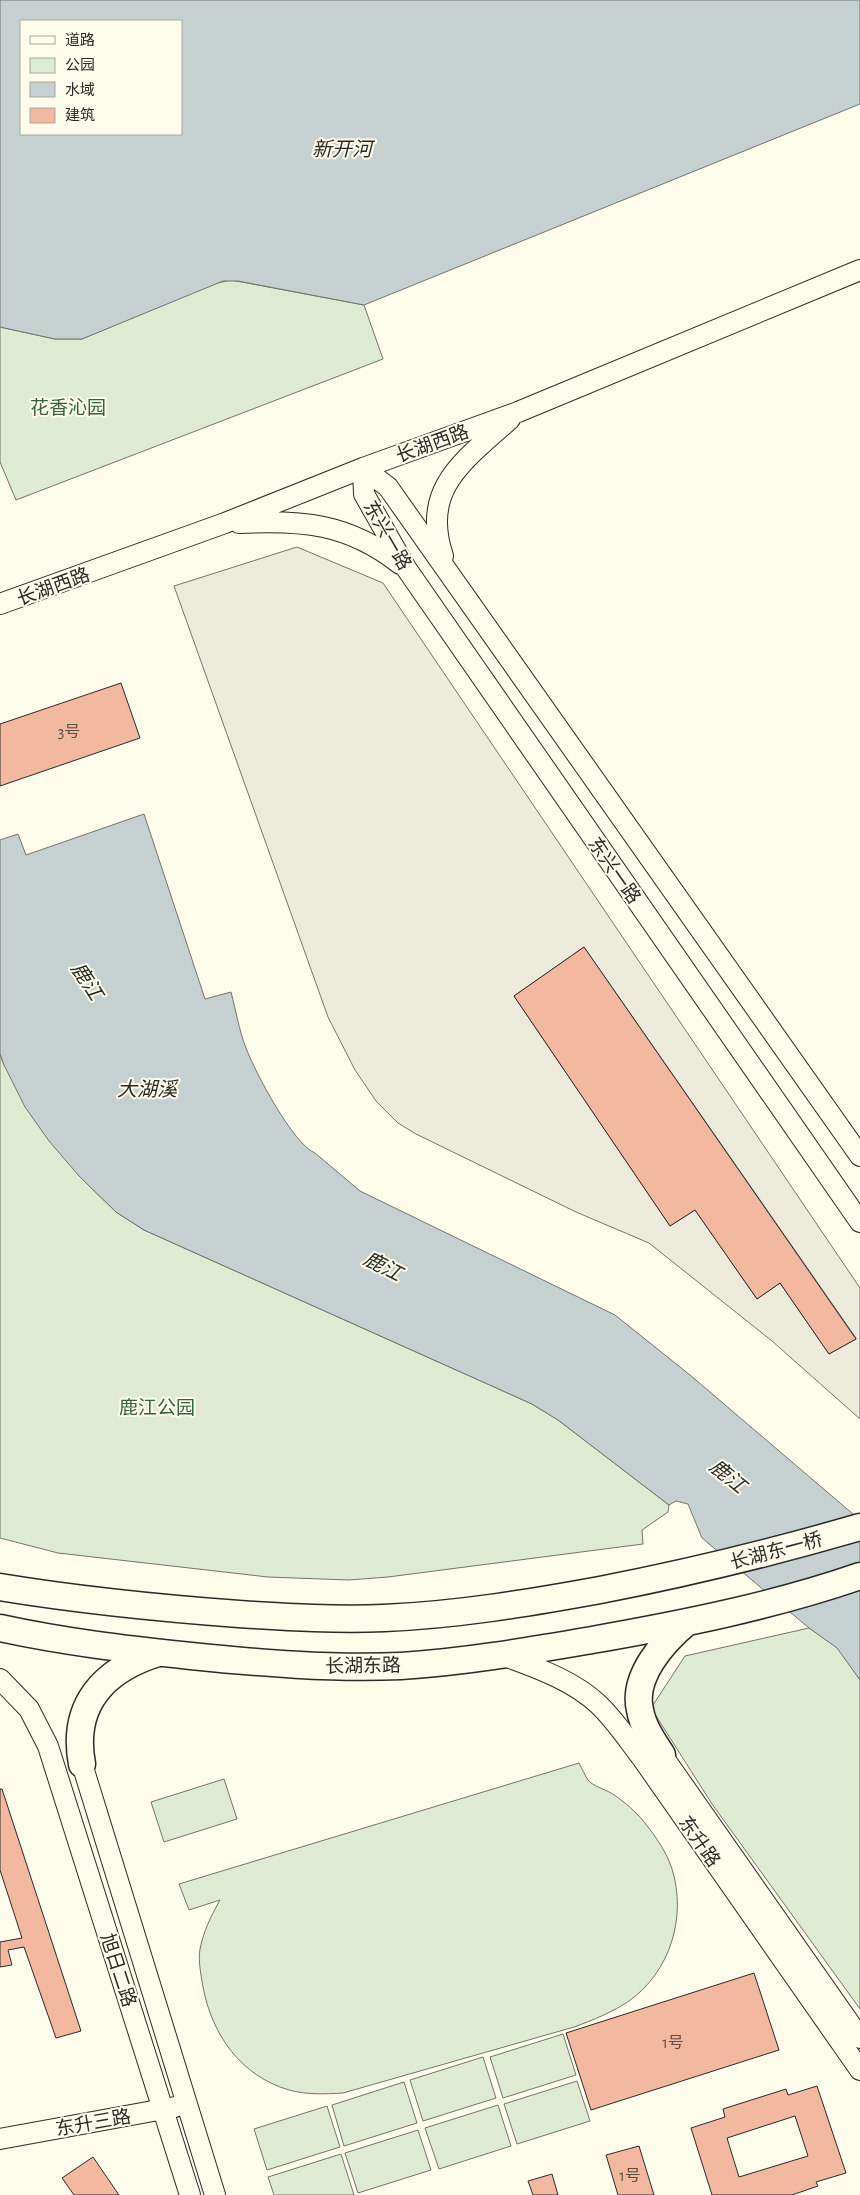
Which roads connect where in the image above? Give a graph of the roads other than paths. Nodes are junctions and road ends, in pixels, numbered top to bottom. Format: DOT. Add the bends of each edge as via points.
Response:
graph roads {
  1 [pos="860,270"];
  2 [pos="518,412"];
  3 [pos="363,468"];
  4 [pos="224,523"];
  5 [pos="406,568"];
  6 [pos="448,572"];
  7 [pos="0,604"];
  8 [pos="860,1156"];
  9 [pos="860,1222"];
  10 [pos="860,1527"];
  11 [pos="860,1576"];
  12 [pos="0,1579"];
  13 [pos="0,1587"];
  14 [pos="51,1596"];
  15 [pos="687,1622"];
  16 [pos="0,1628"];
  17 [pos="159,1652"];
  18 [pos="502,1655"];
  19 [pos="0,1679"];
  20 [pos="662,1755"];
  21 [pos="82,1764"];
  22 [pos="860,2038"];
  23 [pos="860,2070"];
  24 [pos="187,2104"];
  25 [pos="163,2109"];
  26 [pos="0,2139"];
  27 [pos="190,2195"];
  28 [pos="216,2195"];
  1 -- 2 [label="street, 长湖西路"];
  2 -- 3 [label="street, 长湖西路"];
  2 -- 6 [label="street" via="464,460 444,486 436,510 436,537"];
  3 -- 4 [label="street, 长湖西路"];
  3 -- 5 [label="street, 东兴一路" via="364,494"];
  3 -- 6 [label="street, 东兴一路" via="388,487"];
  4 -- 5 [label="street" via="290,522 326,526 362,539"];
  4 -- 7 [label="street, 长湖西路"];
  5 -- 9 [label="street, 东兴一路"];
  6 -- 8 [label="street, 东兴一路"];
  10 -- 14 [label="main road, 长湖东一桥" via="744,1559 629,1584 456,1612 385,1618 286,1617"];
  11 -- 15 [label="main road, 长湖东路" via="811,1592"];
  12 -- 14 [label="main road"];
  13 -- 14 [label="main road"];
  15 -- 18 [label="main road, 长湖东路"];
  15 -- 20 [label="main road" via="659,1651 640,1689 642,1718"];
  16 -- 17 [label="main road, 长湖东路" via="91,1645"];
  17 -- 18 [label="main road, 长湖东路" via="342,1667 400,1666"];
  17 -- 21 [label="main road" via="114,1675 92,1695 81,1725"];
  18 -- 23 [label="street, 东升路" via="570,1684 608,1714"];
  19 -- 25 [label="street, 旭日二路" via="29,1709 48,1746"];
  20 -- 22 [label="street, 东升路"];
  21 -- 24 [label="street, 旭日二路"];
  24 -- 25 [label="street, 东升三路"];
  24 -- 28 [label="street, 旭日二路"];
  25 -- 26 [label="street, 东升三路"];
  25 -- 27 [label="street, 旭日二路"];
}
